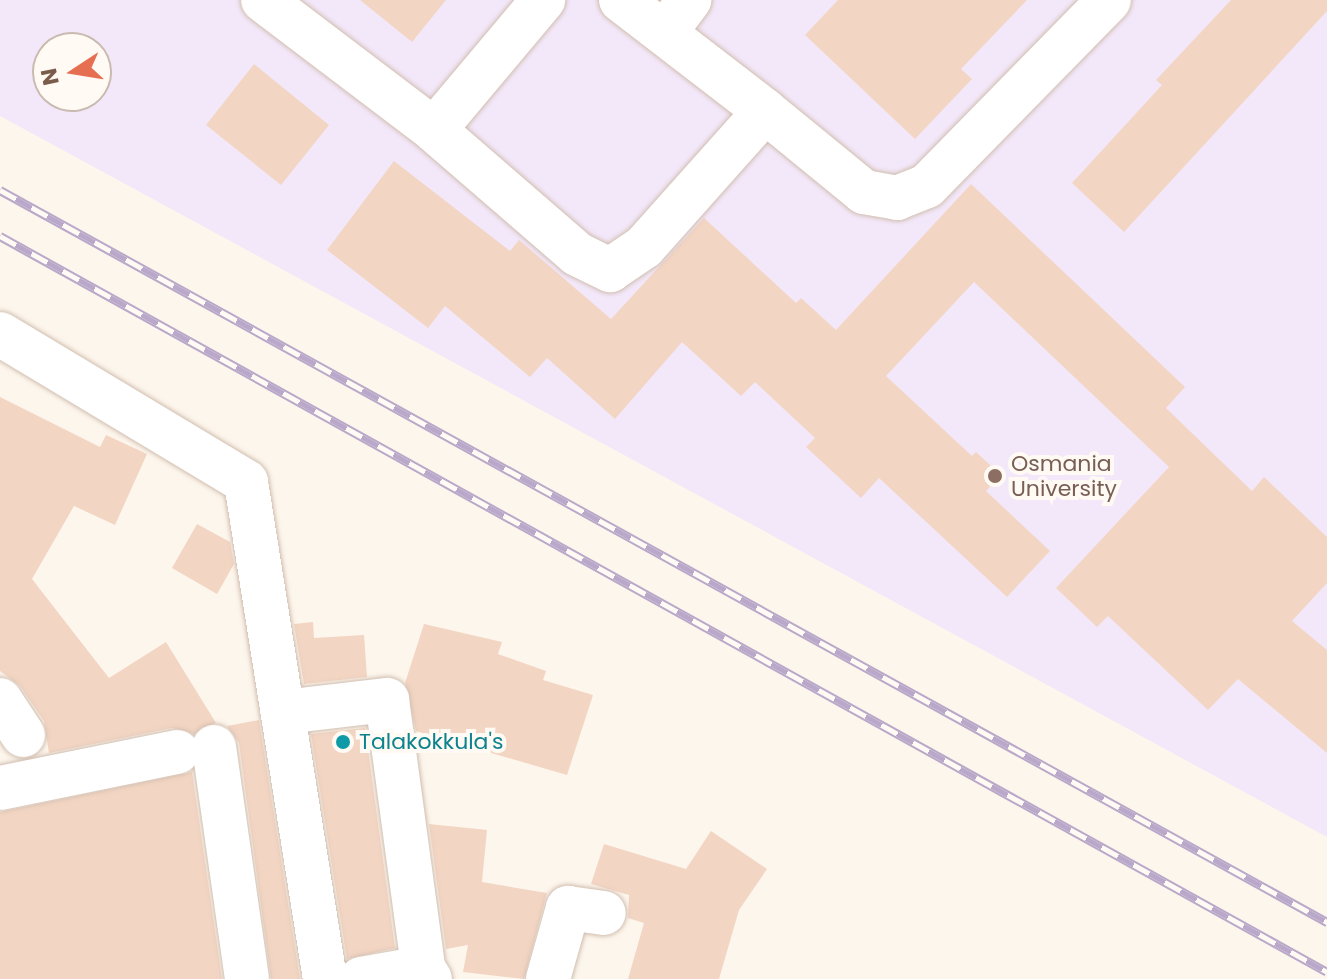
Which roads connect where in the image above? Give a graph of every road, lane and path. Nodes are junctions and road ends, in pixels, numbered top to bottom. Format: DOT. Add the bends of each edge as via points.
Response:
graph roads {
  1 [pos="263,0"];
  2 [pos="543,0"];
  3 [pos="621,0"];
  4 [pos="1096,4"];
  5 [pos="677,15"];
  6 [pos="765,111"];
  7 [pos="434,130"];
  8 [pos="0,334"];
  9 [pos="283,712"];
  10 [pos="0,788"];
  11 [pos="604,913"];
  12 [pos="426,973"];
  13 [pos="247,979"];
  14 [pos="325,979"];
  15 [pos="361,979"];
  16 [pos="548,979"];
  1 -- 7 [label="street"];
  2 -- 7 [label="street"];
  3 -- 5 [label="street"];
  4 -- 6 [label="street" via="927,186 897,198 864,192"];
  5 -- 6 [label="street"];
  6 -- 7 [label="street" via="644,247 610,270 577,254"];
  8 -- 9 [label="street" via="246,482"];
  9 -- 12 [label="street" via="387,700"];
  9 -- 14 [label="street"];
  10 -- 13 [label="street" via="195,749"];
  11 -- 16 [label="street" via="568,908"];
  12 -- 15 [label="street"];
}
